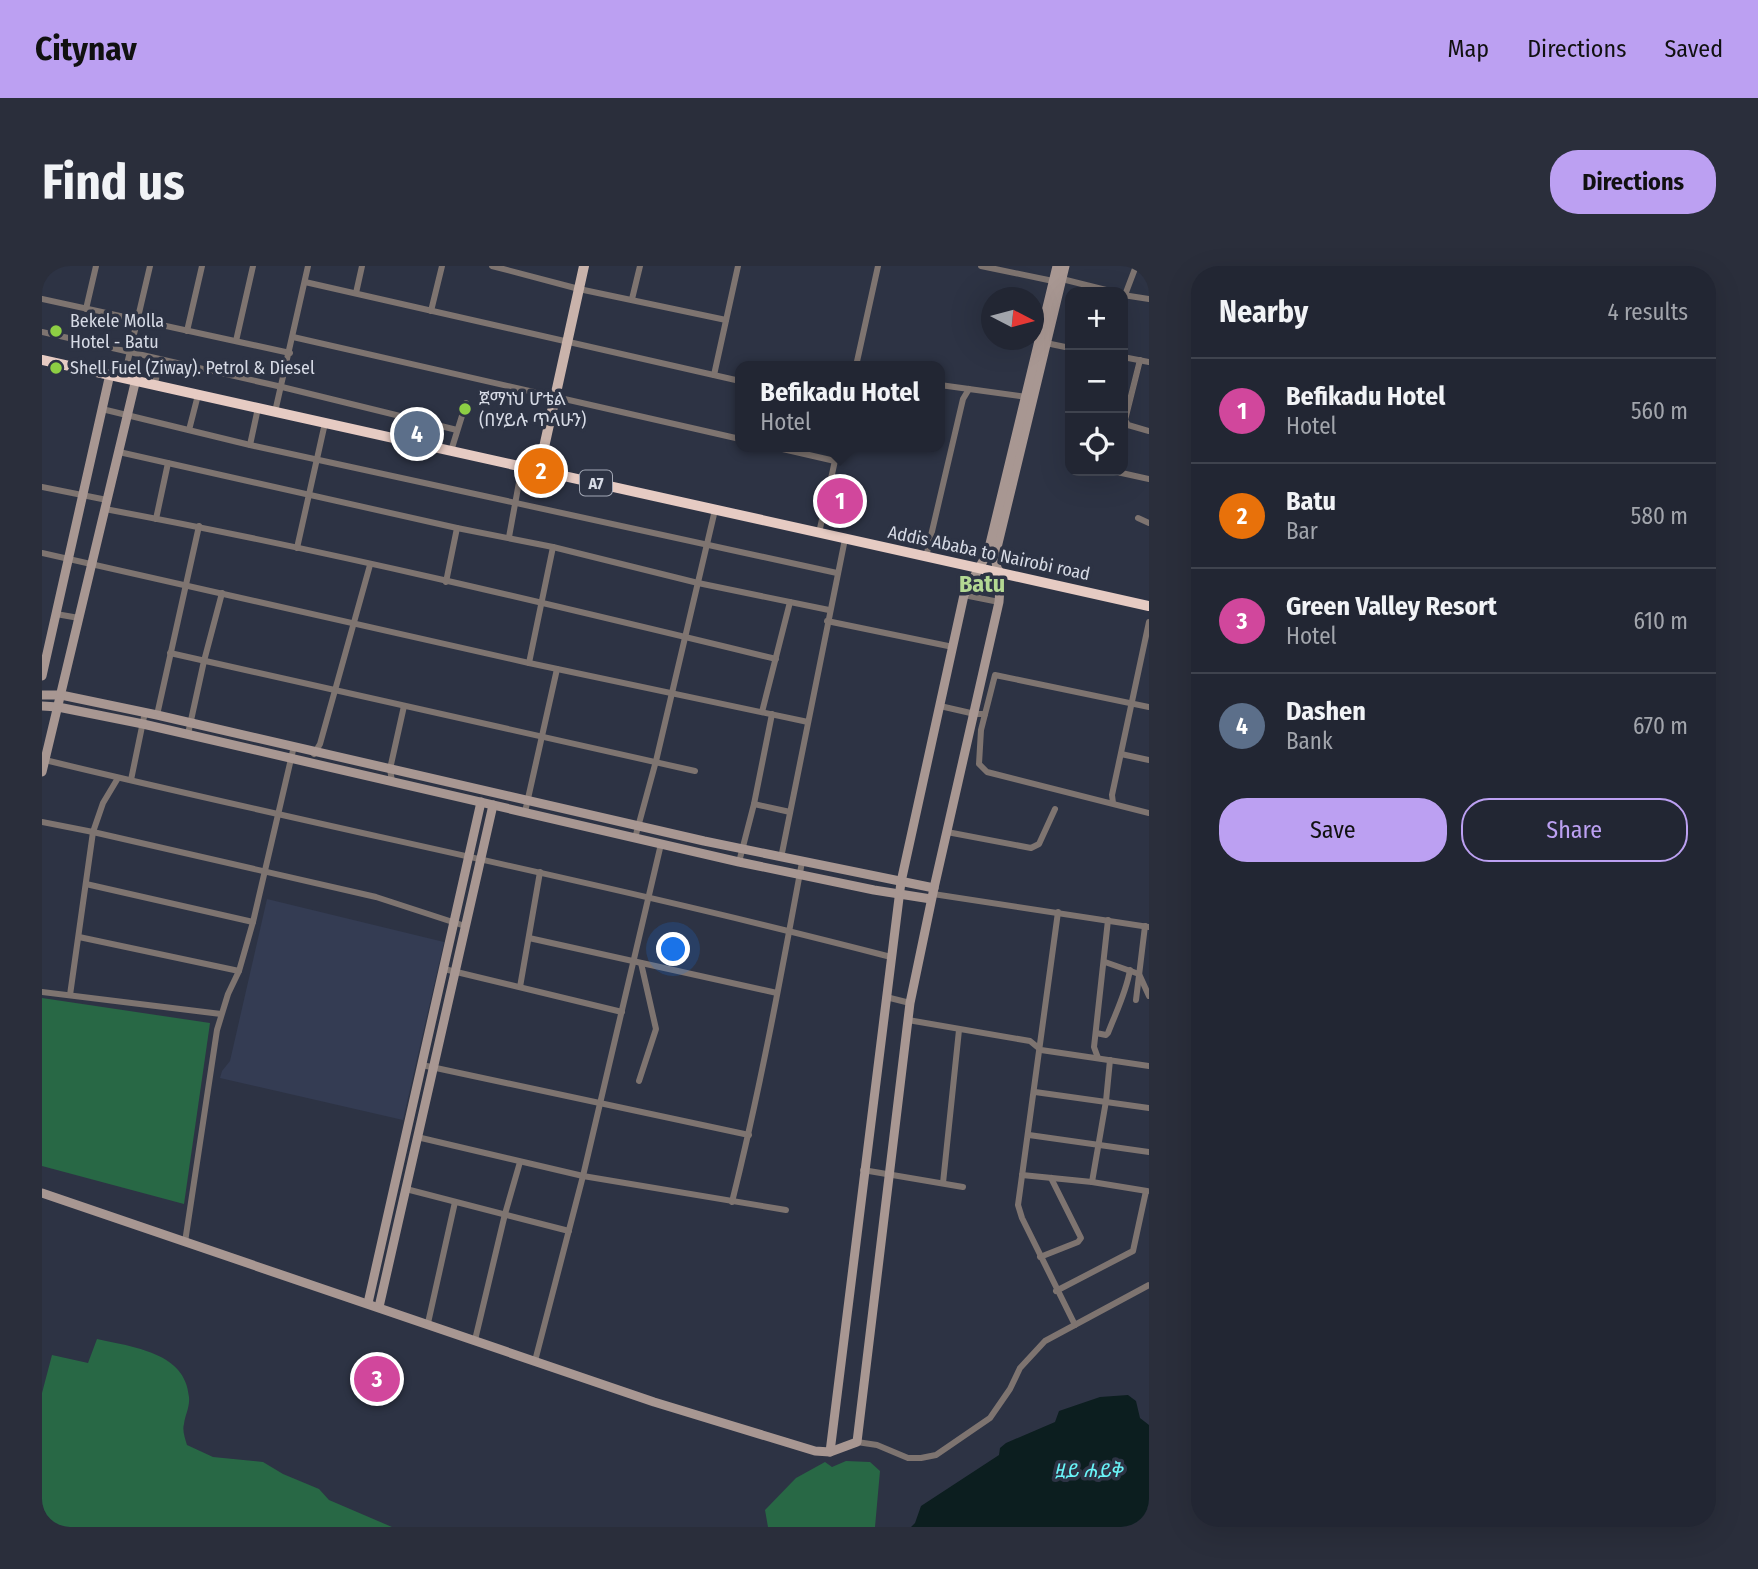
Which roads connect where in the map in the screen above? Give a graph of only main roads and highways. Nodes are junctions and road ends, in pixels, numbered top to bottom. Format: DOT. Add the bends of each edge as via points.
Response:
graph roads {
  1 [pos="584,266"];
  2 [pos="42,360"];
  3 [pos="539,470"];
  4 [pos="1149,606"];
  1 -- 3 [label="main road"];
  2 -- 3 [label="highway, Addis Ababa to Nairobi road / A7"];
  3 -- 4 [label="highway, Addis Ababa to Nairobi road / A7"];
}
